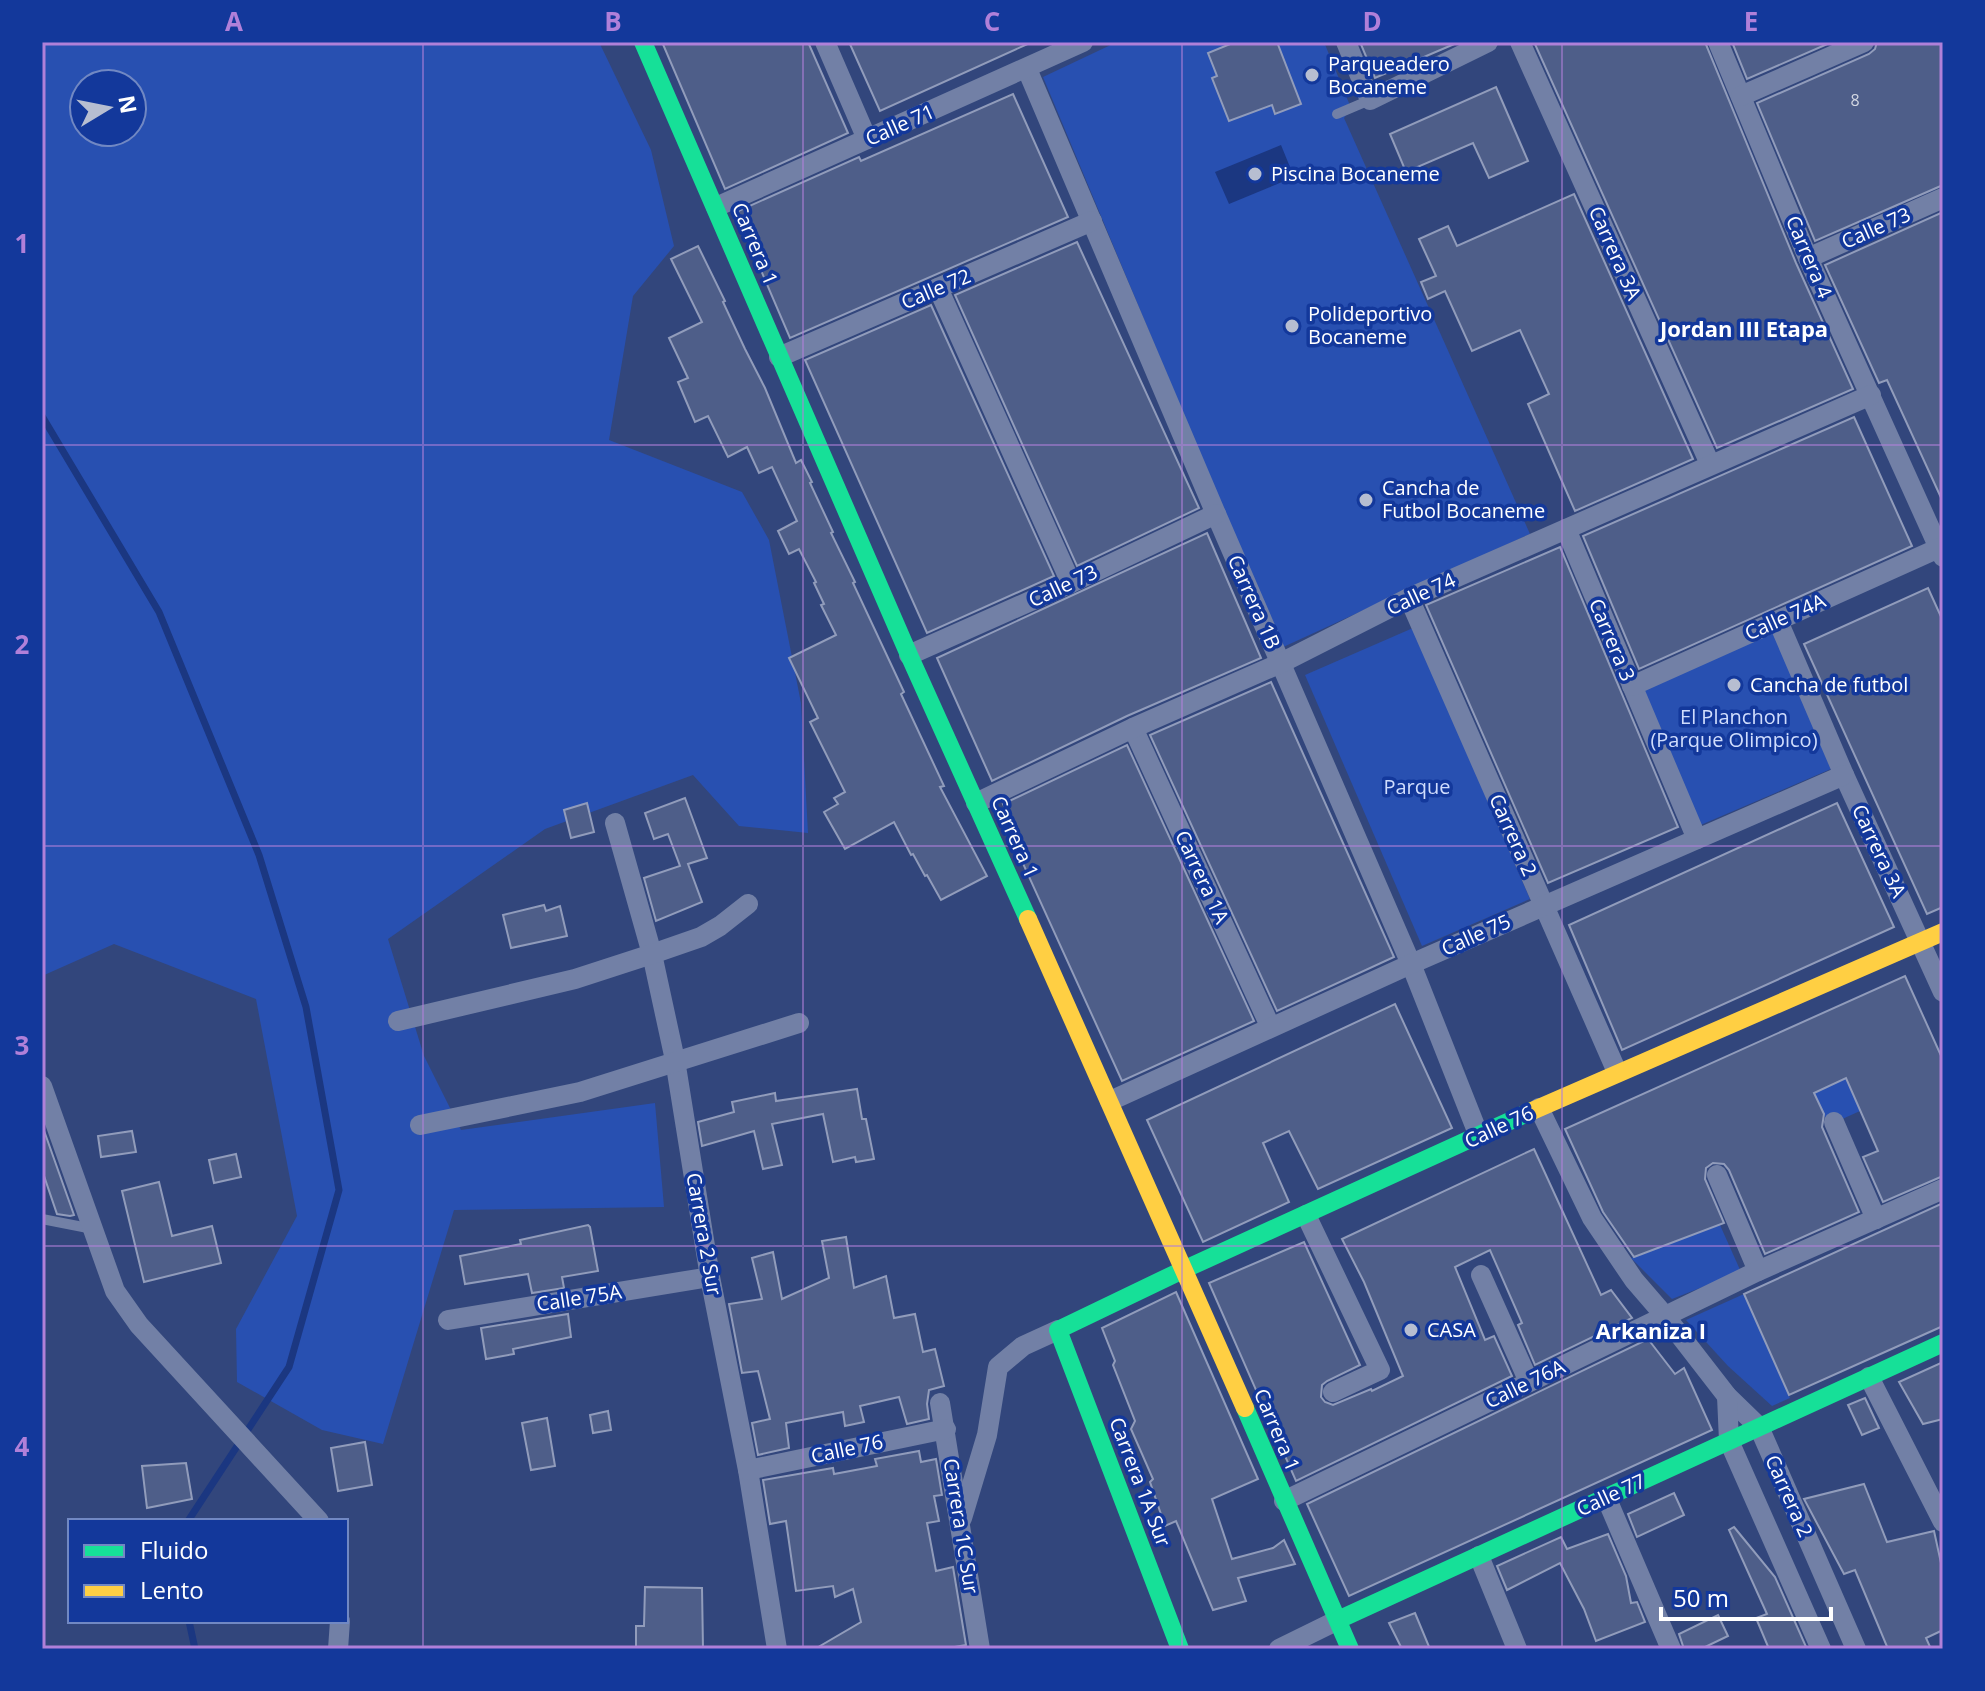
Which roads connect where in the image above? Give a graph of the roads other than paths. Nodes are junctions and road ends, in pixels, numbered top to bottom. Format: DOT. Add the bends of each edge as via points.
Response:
graph roads {
  1 [pos="643,42"];
  2 [pos="825,42"];
  3 [pos="1083,42"];
  4 [pos="1346,42"];
  5 [pos="1488,42"];
  6 [pos="1520,42"];
  7 [pos="1718,42"];
  8 [pos="1864,42"];
  9 [pos="1027,69"];
  10 [pos="1741,96"];
  11 [pos="1370,100"];
  12 [pos="1337,114"];
  13 [pos="867,139"];
  14 [pos="1943,198"];
  15 [pos="716,207"];
  16 [pos="1092,221"];
  17 [pos="1808,258"];
  18 [pos="938,288"];
  19 [pos="779,357"];
  20 [pos="1871,395"];
  21 [pos="1710,464"];
  22 [pos="1216,514"];
  23 [pos="1566,529"];
  24 [pos="1941,552"];
  25 [pos="1071,583"];
  26 [pos="1409,598"];
  27 [pos="1778,621"];
  28 [pos="909,655"];
  29 [pos="1281,663"];
  30 [pos="1632,686"];
  31 [pos="1133,728"];
  32 [pos="1844,775"];
  33 [pos="976,803"];
  34 [pos="615,823"];
  35 [pos="1697,839"];
  36 [pos="748,904"];
  37 [pos="1544,906"];
  38 [pos="1943,932"];
  39 [pos="1921,942"];
  40 [pos="652,954"];
  41 [pos="1411,964"];
  42 [pos="1943,992"];
  43 [pos="398,1021"];
  44 [pos="799,1023"];
  45 [pos="1270,1026"];
  46 [pos="675,1060"];
  47 [pos="1617,1072"];
  48 [pos="42,1086"];
  49 [pos="1110,1101"];
  50 [pos="1539,1108"];
  51 [pos="1834,1122"];
  52 [pos="420,1125"];
  53 [pos="1479,1136"];
  54 [pos="1717,1175"];
  55 [pos="1943,1189"];
  56 [pos="1306,1215"];
  57 [pos="42,1219"];
  58 [pos="1876,1219"];
  59 [pos="95,1230"];
  60 [pos="1185,1269"];
  61 [pos="1758,1271"];
  62 [pos="1481,1275"];
  63 [pos="710,1277"];
  64 [pos="1665,1316"];
  65 [pos="448,1320"];
  66 [pos="1058,1330"];
  67 [pos="1943,1343"];
  68 [pos="1869,1377"];
  69 [pos="1529,1382"];
  70 [pos="1333,1392"];
  71 [pos="1727,1396"];
  72 [pos="940,1403"];
  73 [pos="1759,1427"];
  74 [pos="946,1429"];
  75 [pos="1729,1441"];
  76 [pos="748,1470"];
  77 [pos="1606,1497"];
  78 [pos="1284,1501"];
  79 [pos="317,1519"];
  80 [pos="961,1522"];
  81 [pos="1943,1522"];
  82 [pos="1479,1556"];
  83 [pos="1338,1620"];
  84 [pos="340,1623"];
  85 [pos="338,1649"];
  86 [pos="777,1649"];
  87 [pos="980,1649"];
  88 [pos="1180,1649"];
  89 [pos="1279,1649"];
  90 [pos="1350,1649"];
  91 [pos="1517,1649"];
  92 [pos="1671,1649"];
  93 [pos="1821,1649"];
  94 [pos="1856,1649"];
  1 -- 15 [label="street, Carrera 1"];
  2 -- 13 [label="street"];
  3 -- 9 [label="street, Calle 71"];
  4 -- 11 [label="street"];
  5 -- 11 [label="street"];
  6 -- 21 [label="street, Carrera 3A"];
  7 -- 10 [label="street, Carrera 4"];
  8 -- 10 [label="street"];
  9 -- 13 [label="street, Calle 71"];
  9 -- 16 [label="street, Carrera 1B"];
  10 -- 17 [label="street, Carrera 4"];
  11 -- 12 [label="lane"];
  13 -- 15 [label="street, Calle 71"];
  14 -- 17 [label="street, Calle 73"];
  15 -- 19 [label="street, Carrera 1"];
  16 -- 18 [label="street, Calle 72"];
  16 -- 22 [label="street, Carrera 1B"];
  17 -- 20 [label="street, Carrera 4"];
  18 -- 19 [label="street, Calle 72"];
  18 -- 25 [label="street"];
  19 -- 28 [label="street, Carrera 1"];
  20 -- 21 [label="street, Calle 74"];
  20 -- 24 [label="street, Carrera 4"];
  21 -- 23 [label="street, Calle 74"];
  22 -- 25 [label="street, Calle 73"];
  22 -- 29 [label="street, Carrera 1B"];
  23 -- 26 [label="street, Calle 74"];
  23 -- 30 [label="street, Carrera 3"];
  24 -- 27 [label="street, Calle 74A"];
  25 -- 28 [label="street, Calle 73"];
  26 -- 29 [label="street, Calle 74"];
  26 -- 37 [label="street, Carrera 2"];
  27 -- 30 [label="street, Calle 74A"];
  27 -- 32 [label="street, Carrera 3A"];
  28 -- 33 [label="street, Carrera 1"];
  29 -- 31 [label="street, Calle 74"];
  29 -- 41 [label="street, Carrera 1B"];
  30 -- 35 [label="street, Carrera 3"];
  31 -- 33 [label="street, Calle 74"];
  31 -- 45 [label="street, Carrera 1A"];
  32 -- 35 [label="street, Calle 75"];
  32 -- 39 [label="street, Carrera 3A"];
  33 -- 49 [label="street, Carrera 1"];
  34 -- 40 [label="street, Carrera 2 Sur"];
  35 -- 37 [label="street, Calle 75"];
  36 -- 40 [label="street" via="701,937"];
  37 -- 41 [label="street, Calle 75"];
  37 -- 47 [label="street, Carrera 2"];
  38 -- 39 [label="street, Calle 76"];
  39 -- 42 [label="street, Carrera 3A"];
  39 -- 47 [label="street, Calle 76"];
  40 -- 43 [label="street" via="575,979"];
  40 -- 46 [label="street, Carrera 2 Sur"];
  41 -- 45 [label="street, Calle 75"];
  41 -- 53 [label="street, Carrera 1B"];
  44 -- 46 [label="street"];
  45 -- 49 [label="street, Calle 75"];
  46 -- 52 [label="street" via="580,1092"];
  46 -- 63 [label="street, Carrera 2 Sur"];
  47 -- 50 [label="street, Calle 76"];
  48 -- 59 [label="street"];
  49 -- 60 [label="street, Carrera 1"];
  50 -- 53 [label="street, Calle 76"];
  50 -- 64 [label="street, Carrera 2" via="1592,1218"];
  51 -- 58 [label="street"];
  53 -- 56 [label="street, Calle 76"];
  54 -- 61 [label="street"];
  55 -- 58 [label="street, Calle 76A"];
  56 -- 60 [label="street, Calle 76"];
  56 -- 70 [label="street" via="1380,1370"];
  57 -- 59 [label="lane"];
  58 -- 61 [label="street, Calle 76A"];
  59 -- 79 [label="street" via="115,1291 139,1325"];
  60 -- 66 [label="street, Calle 76"];
  60 -- 78 [label="street, Carrera 1"];
  61 -- 64 [label="street, Calle 76A"];
  62 -- 69 [label="street"];
  63 -- 65 [label="street, Calle 75A"];
  63 -- 76 [label="street, Carrera 2 Sur"];
  64 -- 69 [label="street, Calle 76A"];
  64 -- 71 [label="street, Carrera 2"];
  66 -- 80 [label="street" via="1023,1346 998,1367 987,1435"];
  66 -- 88 [label="street, Carrera 1A Sur"];
  67 -- 68 [label="street, Calle 77"];
  68 -- 73 [label="street, Calle 77"];
  68 -- 81 [label="street"];
  69 -- 78 [label="street, Calle 76A"];
  71 -- 73 [label="street, Carrera 2"];
  71 -- 75 [label="street, Carrera 2"];
  72 -- 74 [label="street, Carrera 1C Sur"];
  73 -- 75 [label="street, Calle 77"];
  73 -- 94 [label="street, Carrera 2"];
  74 -- 76 [label="street, Calle 76"];
  74 -- 80 [label="street, Carrera 1C Sur"];
  75 -- 77 [label="street, Calle 77"];
  75 -- 93 [label="street, Carrera 2"];
  76 -- 86 [label="street, Carrera 2 Sur"];
  77 -- 82 [label="street, Calle 77"];
  77 -- 92 [label="street"];
  78 -- 83 [label="street, Carrera 1"];
  80 -- 87 [label="street, Carrera 1C Sur"];
  82 -- 83 [label="street, Calle 77"];
  82 -- 91 [label="street"];
  83 -- 89 [label="street, Calle 77"];
  83 -- 90 [label="street, Carrera 1"];
  84 -- 85 [label="street"];
}
